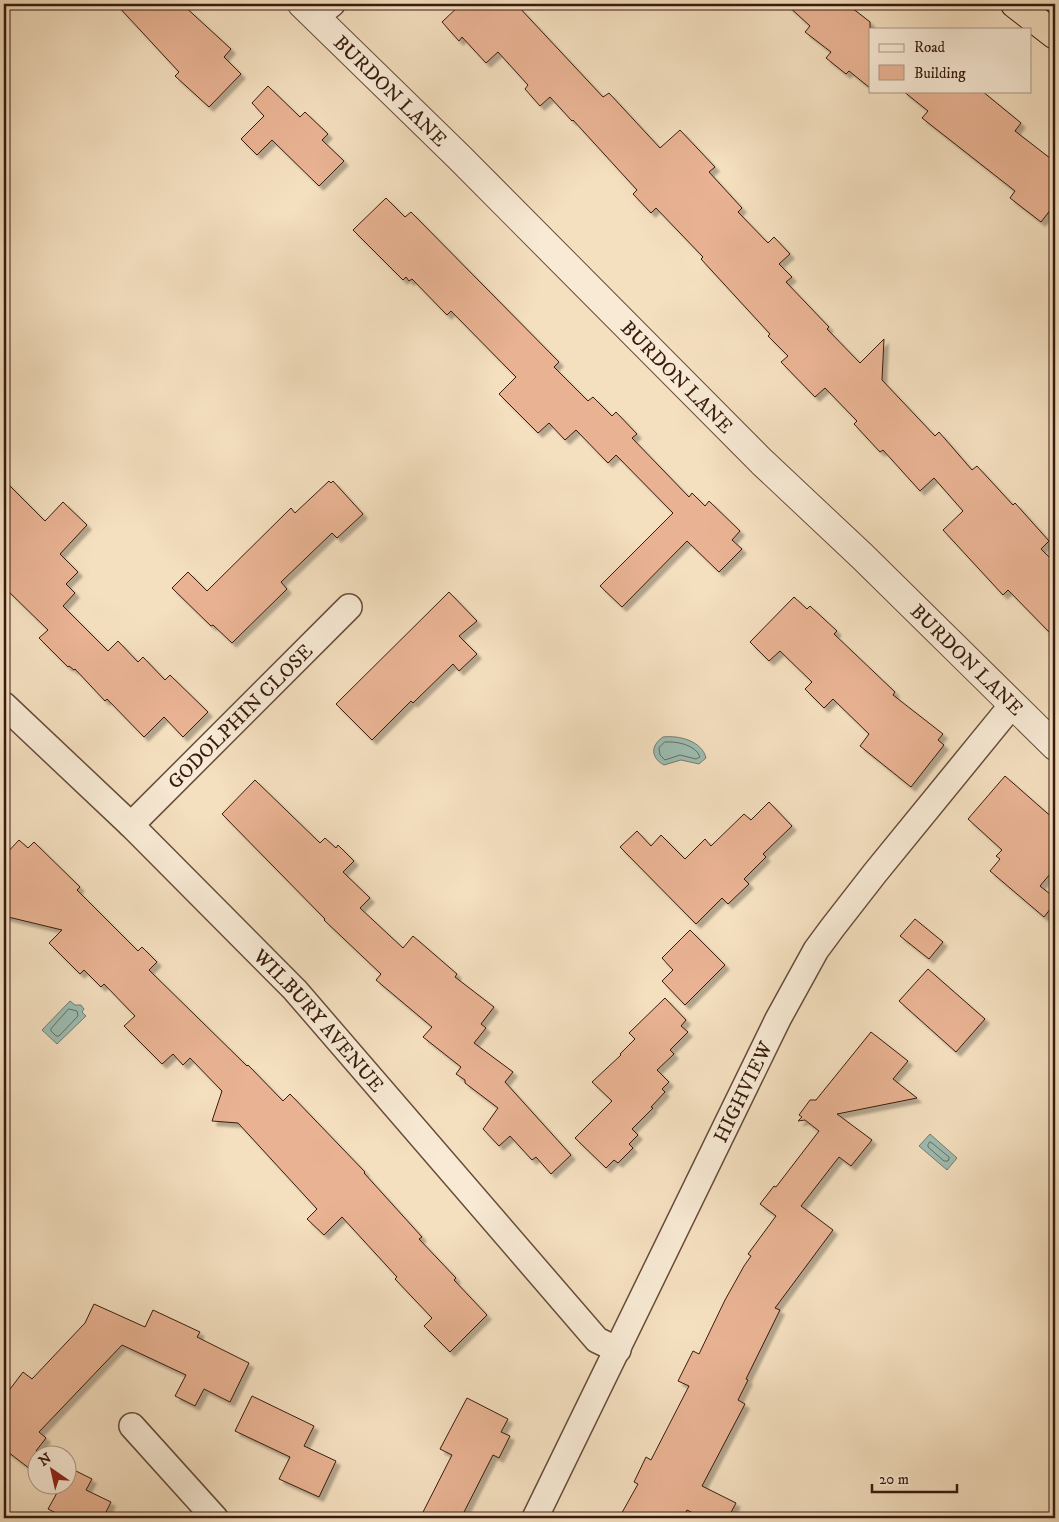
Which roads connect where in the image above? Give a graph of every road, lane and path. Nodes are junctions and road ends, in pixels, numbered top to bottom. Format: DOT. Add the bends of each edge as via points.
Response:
graph roads {
  1 [pos="1015,4"];
  2 [pos="316,8"];
  3 [pos="1055,35"];
  4 [pos="349,607"];
  5 [pos="4,705"];
  6 [pos="1012,705"];
  7 [pos="1055,746"];
  8 [pos="131,825"];
  9 [pos="618,1350"];
  10 [pos="132,1426"];
  11 [pos="215,1518"];
  12 [pos="535,1518"];
  1 -- 3 [label="highway"];
  2 -- 6 [label="street, BURDON LANE" via="762,462"];
  4 -- 8 [label="street, GODOLPHIN CLOSE"];
  5 -- 8 [label="street, WILBURY AVENUE"];
  6 -- 7 [label="street, BURDON LANE"];
  6 -- 9 [label="street, HIGHVIEW" via="816,950 778,1018"];
  8 -- 9 [label="street, WILBURY AVENUE" via="295,990 597,1340"];
  9 -- 12 [label="street, HIGHVIEW"];
  10 -- 11 [label="street"];
}
